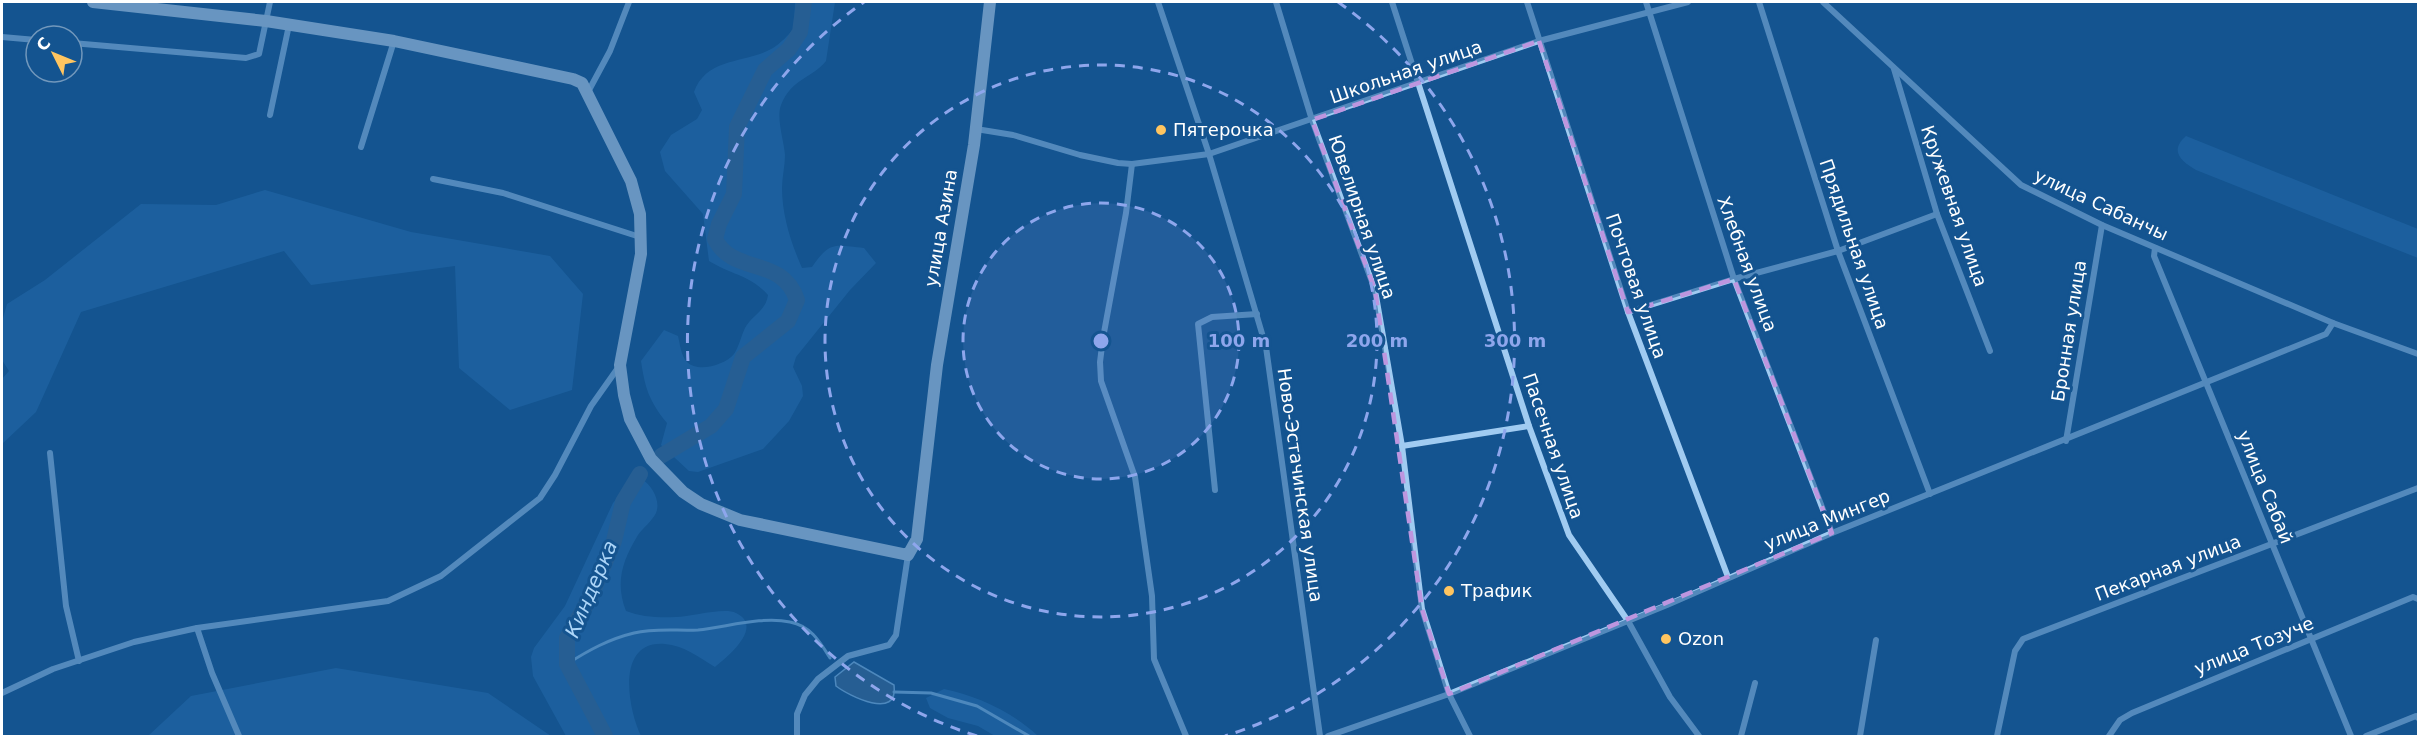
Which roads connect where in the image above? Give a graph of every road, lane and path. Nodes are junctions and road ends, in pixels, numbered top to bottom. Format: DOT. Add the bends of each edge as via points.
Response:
graph roads {
  1 [pos="93,2"];
  2 [pos="270,2"];
  3 [pos="630,2"];
  4 [pos="990,2"];
  5 [pos="1158,2"];
  6 [pos="1276,2"];
  7 [pos="1392,2"];
  8 [pos="1527,2"];
  9 [pos="1646,2"];
  10 [pos="1688,2"];
  11 [pos="1759,2"];
  12 [pos="1823,2"];
  13 [pos="1650,12"];
  14 [pos="266,21"];
  15 [pos="289,25"];
  16 [pos="2,37"];
  17 [pos="24,39"];
  18 [pos="394,41"];
  19 [pos="1539,41"];
  20 [pos="84,44"];
  21 [pos="1894,69"];
  22 [pos="1417,84"];
  23 [pos="588,92"];
  24 [pos="270,115"];
  25 [pos="1312,120"];
  26 [pos="976,129"];
  27 [pos="361,147"];
  28 [pos="1209,154"];
  29 [pos="1132,164"];
  30 [pos="433,179"];
  31 [pos="1937,214"];
  32 [pos="2102,225"];
  33 [pos="642,238"];
  34 [pos="2156,248"];
  35 [pos="1838,251"];
  36 [pos="1734,279"];
  37 [pos="1628,312"];
  38 [pos="1257,315"];
  39 [pos="2332,323"];
  40 [pos="1990,351"];
  41 [pos="2418,354"];
  42 [pos="620,365"];
  43 [pos="2207,384"];
  44 [pos="1529,426"];
  45 [pos="2066,441"];
  46 [pos="1402,446"];
  47 [pos="50,453"];
  48 [pos="2418,488"];
  49 [pos="1215,490"];
  50 [pos="1930,494"];
  51 [pos="1832,533"];
  52 [pos="2273,545"];
  53 [pos="908,555"];
  54 [pos="1728,577"];
  55 [pos="2418,599"];
  56 [pos="1628,621"];
  57 [pos="197,628"];
  58 [pos="2312,639"];
  59 [pos="1876,640"];
  60 [pos="79,661"];
  61 [pos="1755,683"];
  62 [pos="2,693"];
  63 [pos="1449,694"];
  64 [pos="2418,718"];
  65 [pos="239,736"];
  66 [pos="797,736"];
  67 [pos="1186,736"];
  68 [pos="1320,736"];
  69 [pos="1328,736"];
  70 [pos="1470,736"];
  71 [pos="1699,736"];
  72 [pos="1741,736"];
  73 [pos="1860,736"];
  74 [pos="1997,736"];
  75 [pos="2109,736"];
  76 [pos="2351,736"];
  77 [pos="2366,736"];
  1 -- 14 [label="street"];
  2 -- 14 [label="street"];
  3 -- 23 [label="street"];
  4 -- 26 [label="street, улица Азина"];
  5 -- 28 [label="street, Ново-Эстачинская улица"];
  6 -- 25 [label="street, Ювелирная улица"];
  7 -- 22 [label="street, Пасечная улица"];
  8 -- 19 [label="street, Почтовая улица"];
  9 -- 13 [label="street, Хлебная улица"];
  10 -- 13 [label="street, Школьная улица"];
  11 -- 35 [label="street, Прядильная улица"];
  12 -- 21 [label="street, улица Сабанчы"];
  13 -- 19 [label="street, Школьная улица"];
  13 -- 36 [label="street, Хлебная улица"];
  14 -- 15 [label="street"];
  14 -- 20 [label="street" via="259,54 246,58"];
  15 -- 18 [label="street"];
  15 -- 24 [label="street"];
  16 -- 17 [label="street"];
  18 -- 23 [label="street" via="573,79"];
  18 -- 27 [label="street"];
  19 -- 22 [label="street, Школьная улица"];
  19 -- 37 [label="street, Почтовая улица"];
  21 -- 31 [label="street, Кружевная улица"];
  21 -- 32 [label="street, улица Сабанчы" via="2021,184"];
  22 -- 25 [label="street, Школьная улица"];
  22 -- 44 [label="street, Пасечная улица"];
  23 -- 33 [label="street" via="631,181"];
  25 -- 28 [label="street, Школьная улица"];
  25 -- 46 [label="street, Ювелирная улица" via="1375,290"];
  26 -- 29 [label="street, Школьная улица"];
  26 -- 53 [label="street, улица Азина" via="939,354 917,539"];
  28 -- 29 [label="street, Школьная улица"];
  28 -- 38 [label="street, Ново-Эстачинская улица"];
  29 -- 67 [label="street" via="1102,346 1101,381 1135,477 1152,596 1154,659"];
  30 -- 33 [label="street" via="503,193"];
  31 -- 35 [label="street"];
  31 -- 40 [label="street, Кружевная улица"];
  32 -- 34 [label="street, улица Сабанчы"];
  32 -- 45 [label="street, Бронная улица"];
  33 -- 42 [label="street"];
  34 -- 39 [label="street, улица Сабанчы"];
  34 -- 43 [label="street, улица Сабай" via="2154,256"];
  35 -- 36 [label="street"];
  35 -- 50 [label="street, Прядильная улица"];
  36 -- 37 [label="street"];
  36 -- 51 [label="street, Хлебная улица"];
  37 -- 54 [label="street, Почтовая улица"];
  38 -- 49 [label="street" via="1212,317 1198,324"];
  38 -- 68 [label="street, Ново-Эстачинская улица" via="1266,347"];
  39 -- 41 [label="street, улица Сабанчы"];
  39 -- 43 [label="street, улица Мингер" via="2326,334"];
  42 -- 53 [label="street" via="624,395 640,442 664,473 701,504 740,520"];
  42 -- 57 [label="street" via="591,406 540,498 441,576 388,602"];
  43 -- 45 [label="street, улица Мингер"];
  43 -- 52 [label="street, улица Сабай"];
  44 -- 46 [label="street"];
  44 -- 56 [label="street, Пасечная улица" via="1569,535"];
  45 -- 50 [label="street, улица Мингер"];
  46 -- 63 [label="street, Ювелирная улица" via="1422,609"];
  47 -- 60 [label="street" via="66,606"];
  48 -- 52 [label="street, Пекарная улица"];
  50 -- 51 [label="street, улица Мингер"];
  51 -- 54 [label="street, улица Мингер"];
  52 -- 58 [label="street, улица Сабай"];
  52 -- 74 [label="street, Пекарная улица" via="2023,639 2015,651"];
  53 -- 66 [label="street" via="896,635 889,645 848,656 818,679 797,714"];
  54 -- 56 [label="street, улица Мингер"];
  55 -- 58 [label="street, улица Тозуче" via="2413,597"];
  56 -- 63 [label="street, улица Мингер"];
  56 -- 71 [label="street, Пасечная улица" via="1670,696"];
  57 -- 60 [label="street" via="134,642"];
  57 -- 65 [label="street"];
  58 -- 75 [label="street, улица Тозуче" via="2132,713 2120,720"];
  58 -- 76 [label="street, улица Сабай"];
  59 -- 73 [label="street"];
  60 -- 62 [label="street"];
  61 -- 72 [label="street"];
  63 -- 69 [label="street, улица Мингер"];
  63 -- 70 [label="street, Ювелирная улица"];
  64 -- 77 [label="street"];
}
